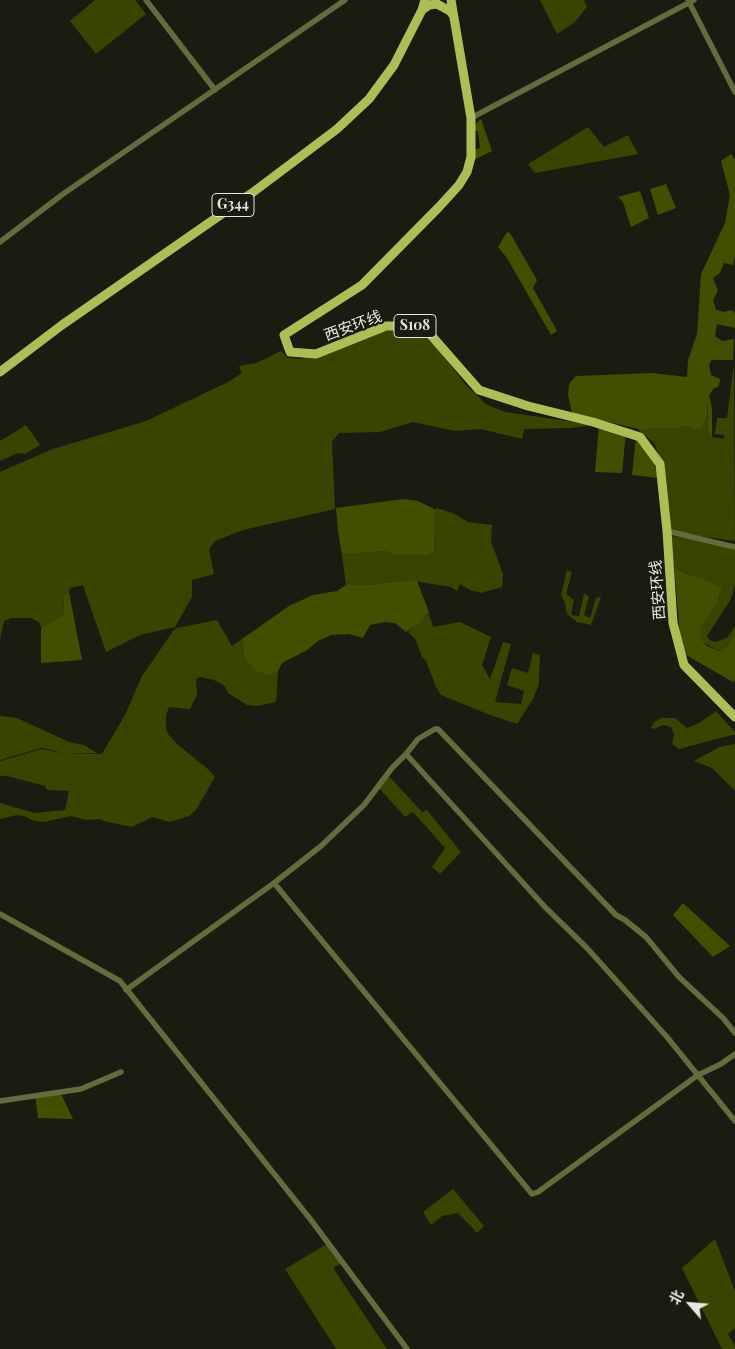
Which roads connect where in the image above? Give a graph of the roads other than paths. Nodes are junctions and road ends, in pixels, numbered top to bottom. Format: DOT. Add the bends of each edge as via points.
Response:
graph roads {
  1 [pos="146,0"];
  2 [pos="345,0"];
  3 [pos="425,0"];
  4 [pos="451,0"];
  5 [pos="690,1"];
  6 [pos="422,10"];
  7 [pos="453,15"];
  8 [pos="215,90"];
  9 [pos="735,92"];
  10 [pos="470,118"];
  11 [pos="0,242"];
  12 [pos="0,372"];
  13 [pos="667,532"];
  14 [pos="735,547"];
  15 [pos="735,717"];
  16 [pos="406,754"];
  17 [pos="274,883"];
  18 [pos="0,914"];
  19 [pos="126,990"];
  20 [pos="735,1033"];
  21 [pos="735,1054"];
  22 [pos="121,1072"];
  23 [pos="698,1075"];
  24 [pos="0,1101"];
  25 [pos="735,1121"];
  26 [pos="407,1349"];
  1 -- 8 [label="street"];
  2 -- 8 [label="street"];
  3 -- 6 [label="main road, G344"];
  4 -- 7 [label="main road, 西安环线 / S108"];
  5 -- 9 [label="street"];
  5 -- 10 [label="street"];
  6 -- 7 [label="main road" via="437,4"];
  6 -- 12 [label="main road, G344" via="394,65 369,99 337,129"];
  7 -- 10 [label="main road, 西安环线 / S108"];
  8 -- 11 [label="street" via="62,194"];
  10 -- 13 [label="main road, 西安环线 / S108" via="471,157 459,185 362,285 284,335 290,352 316,354 386,326 423,326 479,390 640,437 660,464"];
  13 -- 14 [label="street"];
  13 -- 15 [label="main road, 西安环线 / S108" via="673,624 684,665"];
  16 -- 17 [label="street" via="364,805 321,846"];
  16 -- 20 [label="street" via="418,739 438,729 616,915 646,937"];
  16 -- 23 [label="street" via="545,907 587,948"];
  17 -- 19 [label="street"];
  17 -- 23 [label="street" via="532,1194"];
  18 -- 19 [label="street" via="120,981"];
  19 -- 26 [label="street" via="311,1220"];
  21 -- 23 [label="street"];
  22 -- 24 [label="street" via="81,1089"];
  23 -- 25 [label="street"];
}
